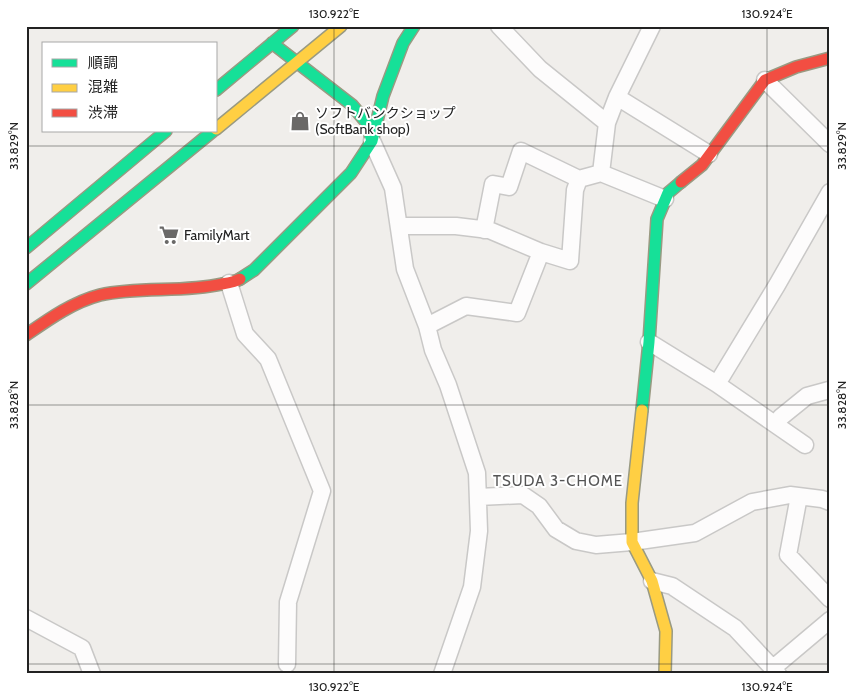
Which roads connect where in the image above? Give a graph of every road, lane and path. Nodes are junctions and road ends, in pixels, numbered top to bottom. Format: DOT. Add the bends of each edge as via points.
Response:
graph roads {
  1 [pos="293,26"];
  2 [pos="341,26"];
  3 [pos="414,26"];
  4 [pos="499,26"];
  5 [pos="652,26"];
  6 [pos="272,43"];
  7 [pos="830,58"];
  8 [pos="298,62"];
  9 [pos="765,80"];
  10 [pos="218,88"];
  11 [pos="617,97"];
  12 [pos="607,123"];
  13 [pos="218,128"];
  14 [pos="165,132"];
  15 [pos="213,132"];
  16 [pos="372,141"];
  17 [pos="830,144"];
  18 [pos="709,154"];
  19 [pos="601,173"];
  20 [pos="579,179"];
  21 [pos="830,192"];
  22 [pos="665,199"];
  23 [pos="399,226"];
  24 [pos="484,230"];
  25 [pos="26,248"];
  26 [pos="541,252"];
  27 [pos="229,283"];
  28 [pos="26,284"];
  29 [pos="427,326"];
  30 [pos="26,336"];
  31 [pos="649,342"];
  32 [pos="718,384"];
  33 [pos="829,390"];
  34 [pos="774,424"];
  35 [pos="805,446"];
  36 [pos="799,496"];
  37 [pos="478,497"];
  38 [pos="830,502"];
  39 [pos="632,542"];
  40 [pos="652,582"];
  41 [pos="830,599"];
  42 [pos="26,618"];
  43 [pos="830,620"];
  44 [pos="287,664"];
  45 [pos="775,671"];
  46 [pos="92,674"];
  47 [pos="442,674"];
  48 [pos="665,674"];
  1 -- 6 [label="street"];
  2 -- 8 [label="street"];
  3 -- 16 [label="street" via="403,43 382,96"];
  4 -- 12 [label="street" via="540,69"];
  5 -- 11 [label="street"];
  6 -- 8 [label="street"];
  6 -- 10 [label="street"];
  7 -- 9 [label="street"];
  8 -- 13 [label="street"];
  8 -- 16 [label="street" via="352,105 366,122"];
  9 -- 17 [label="street"];
  9 -- 18 [label="street"];
  11 -- 12 [label="street"];
  11 -- 18 [label="street"];
  12 -- 19 [label="street"];
  14 -- 25 [label="street"];
  15 -- 28 [label="street"];
  16 -- 23 [label="street" via="393,188"];
  16 -- 27 [label="street" via="351,173 254,270"];
  18 -- 22 [label="street" via="702,165"];
  19 -- 20 [label="street"];
  19 -- 22 [label="street"];
  20 -- 24 [label="street" via="521,151 509,187 493,184"];
  20 -- 26 [label="street" via="575,190 570,261"];
  21 -- 32 [label="street"];
  22 -- 31 [label="street" via="657,219"];
  23 -- 24 [label="street" via="456,226"];
  23 -- 29 [label="street" via="405,268"];
  24 -- 26 [label="street"];
  26 -- 29 [label="street" via="517,313 466,306"];
  27 -- 30 [label="street" via="101,295 52,317"];
  27 -- 44 [label="street" via="245,334 268,359 322,491 288,602"];
  29 -- 37 [label="street" via="478,474"];
  31 -- 32 [label="street"];
  31 -- 39 [label="street" via="632,503"];
  32 -- 34 [label="street"];
  33 -- 34 [label="street" via="807,396"];
  34 -- 35 [label="street"];
  36 -- 38 [label="street"];
  36 -- 39 [label="street" via="752,502 695,533"];
  36 -- 41 [label="street" via="788,555"];
  37 -- 39 [label="street" via="523,495 539,506 556,529 576,541 596,545"];
  37 -- 47 [label="street" via="479,531 472,587"];
  39 -- 40 [label="street"];
  40 -- 45 [label="street" via="672,586 735,628"];
  40 -- 48 [label="street" via="666,631"];
  42 -- 46 [label="street" via="82,648"];
  43 -- 45 [label="street"];
}
